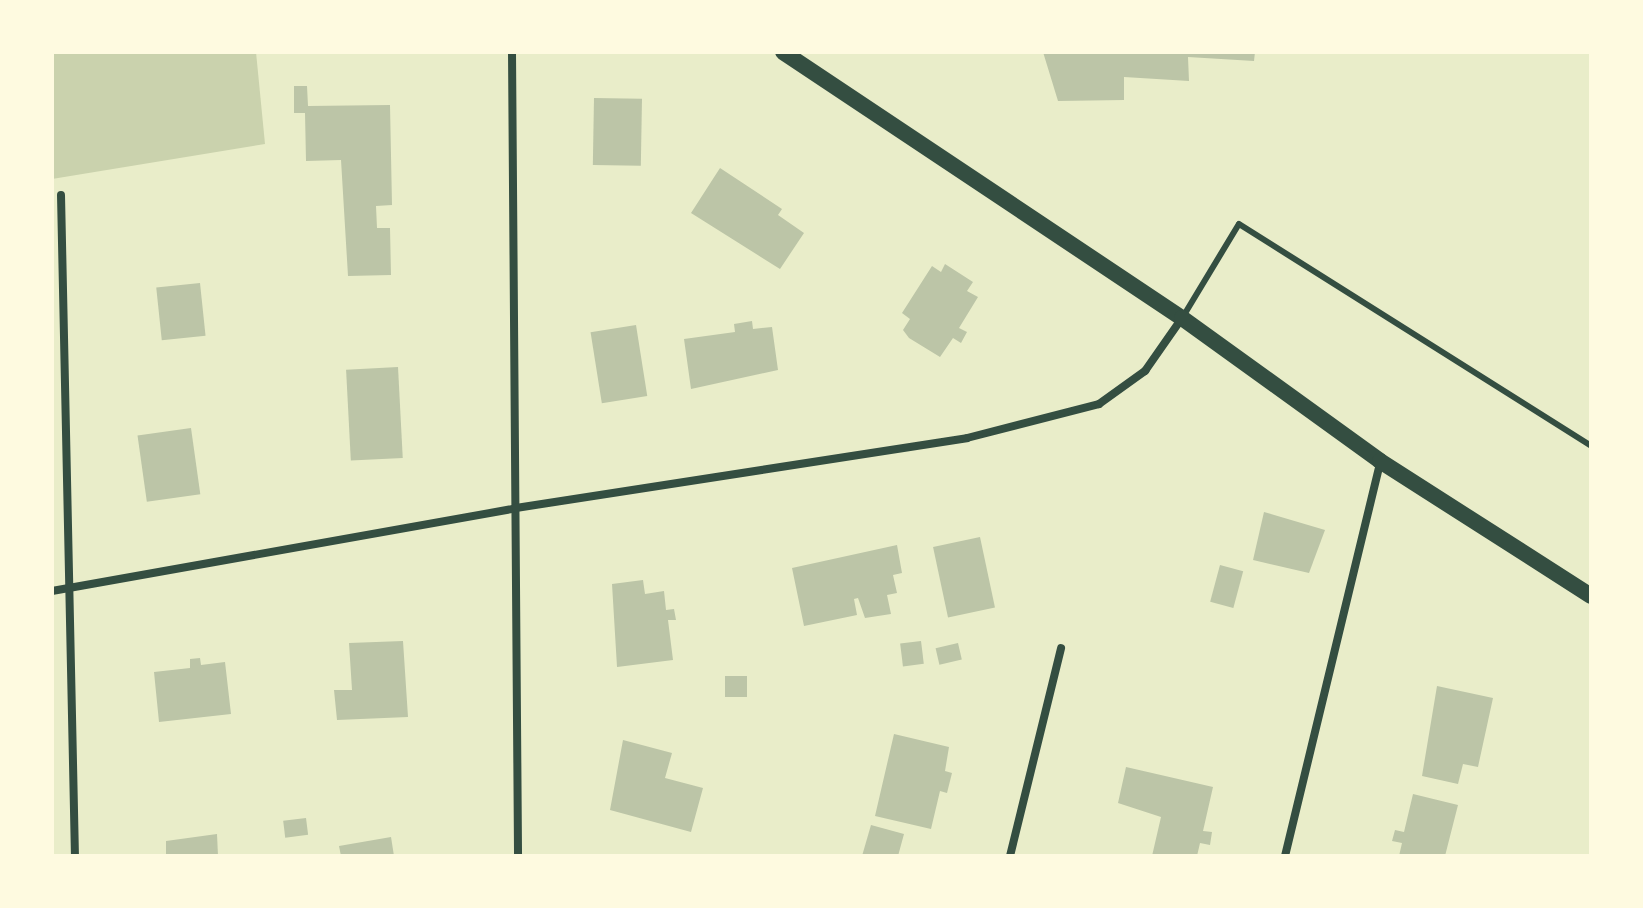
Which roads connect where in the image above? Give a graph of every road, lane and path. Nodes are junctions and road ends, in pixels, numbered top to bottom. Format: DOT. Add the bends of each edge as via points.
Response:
graph roads {
  1 [pos="512,52"];
  2 [pos="783,52"];
  3 [pos="61,195"];
  4 [pos="1182,318"];
  5 [pos="1591,446"];
  6 [pos="1380,461"];
  7 [pos="516,508"];
  8 [pos="69,588"];
  9 [pos="52,591"];
  10 [pos="1591,596"];
  11 [pos="1061,648"];
  12 [pos="75,856"];
  13 [pos="518,856"];
  14 [pos="1010,856"];
  15 [pos="1285,856"];
  1 -- 7 [label="street"];
  2 -- 4 [label="main road"];
  3 -- 8 [label="street"];
  4 -- 5 [label="lane" via="1239,224"];
  4 -- 6 [label="main road"];
  4 -- 7 [label="street" via="1145,371 1099,404 967,438"];
  6 -- 10 [label="main road"];
  6 -- 15 [label="street"];
  7 -- 8 [label="street"];
  7 -- 13 [label="street"];
  8 -- 9 [label="street"];
  8 -- 12 [label="street"];
  11 -- 14 [label="street"];
}
